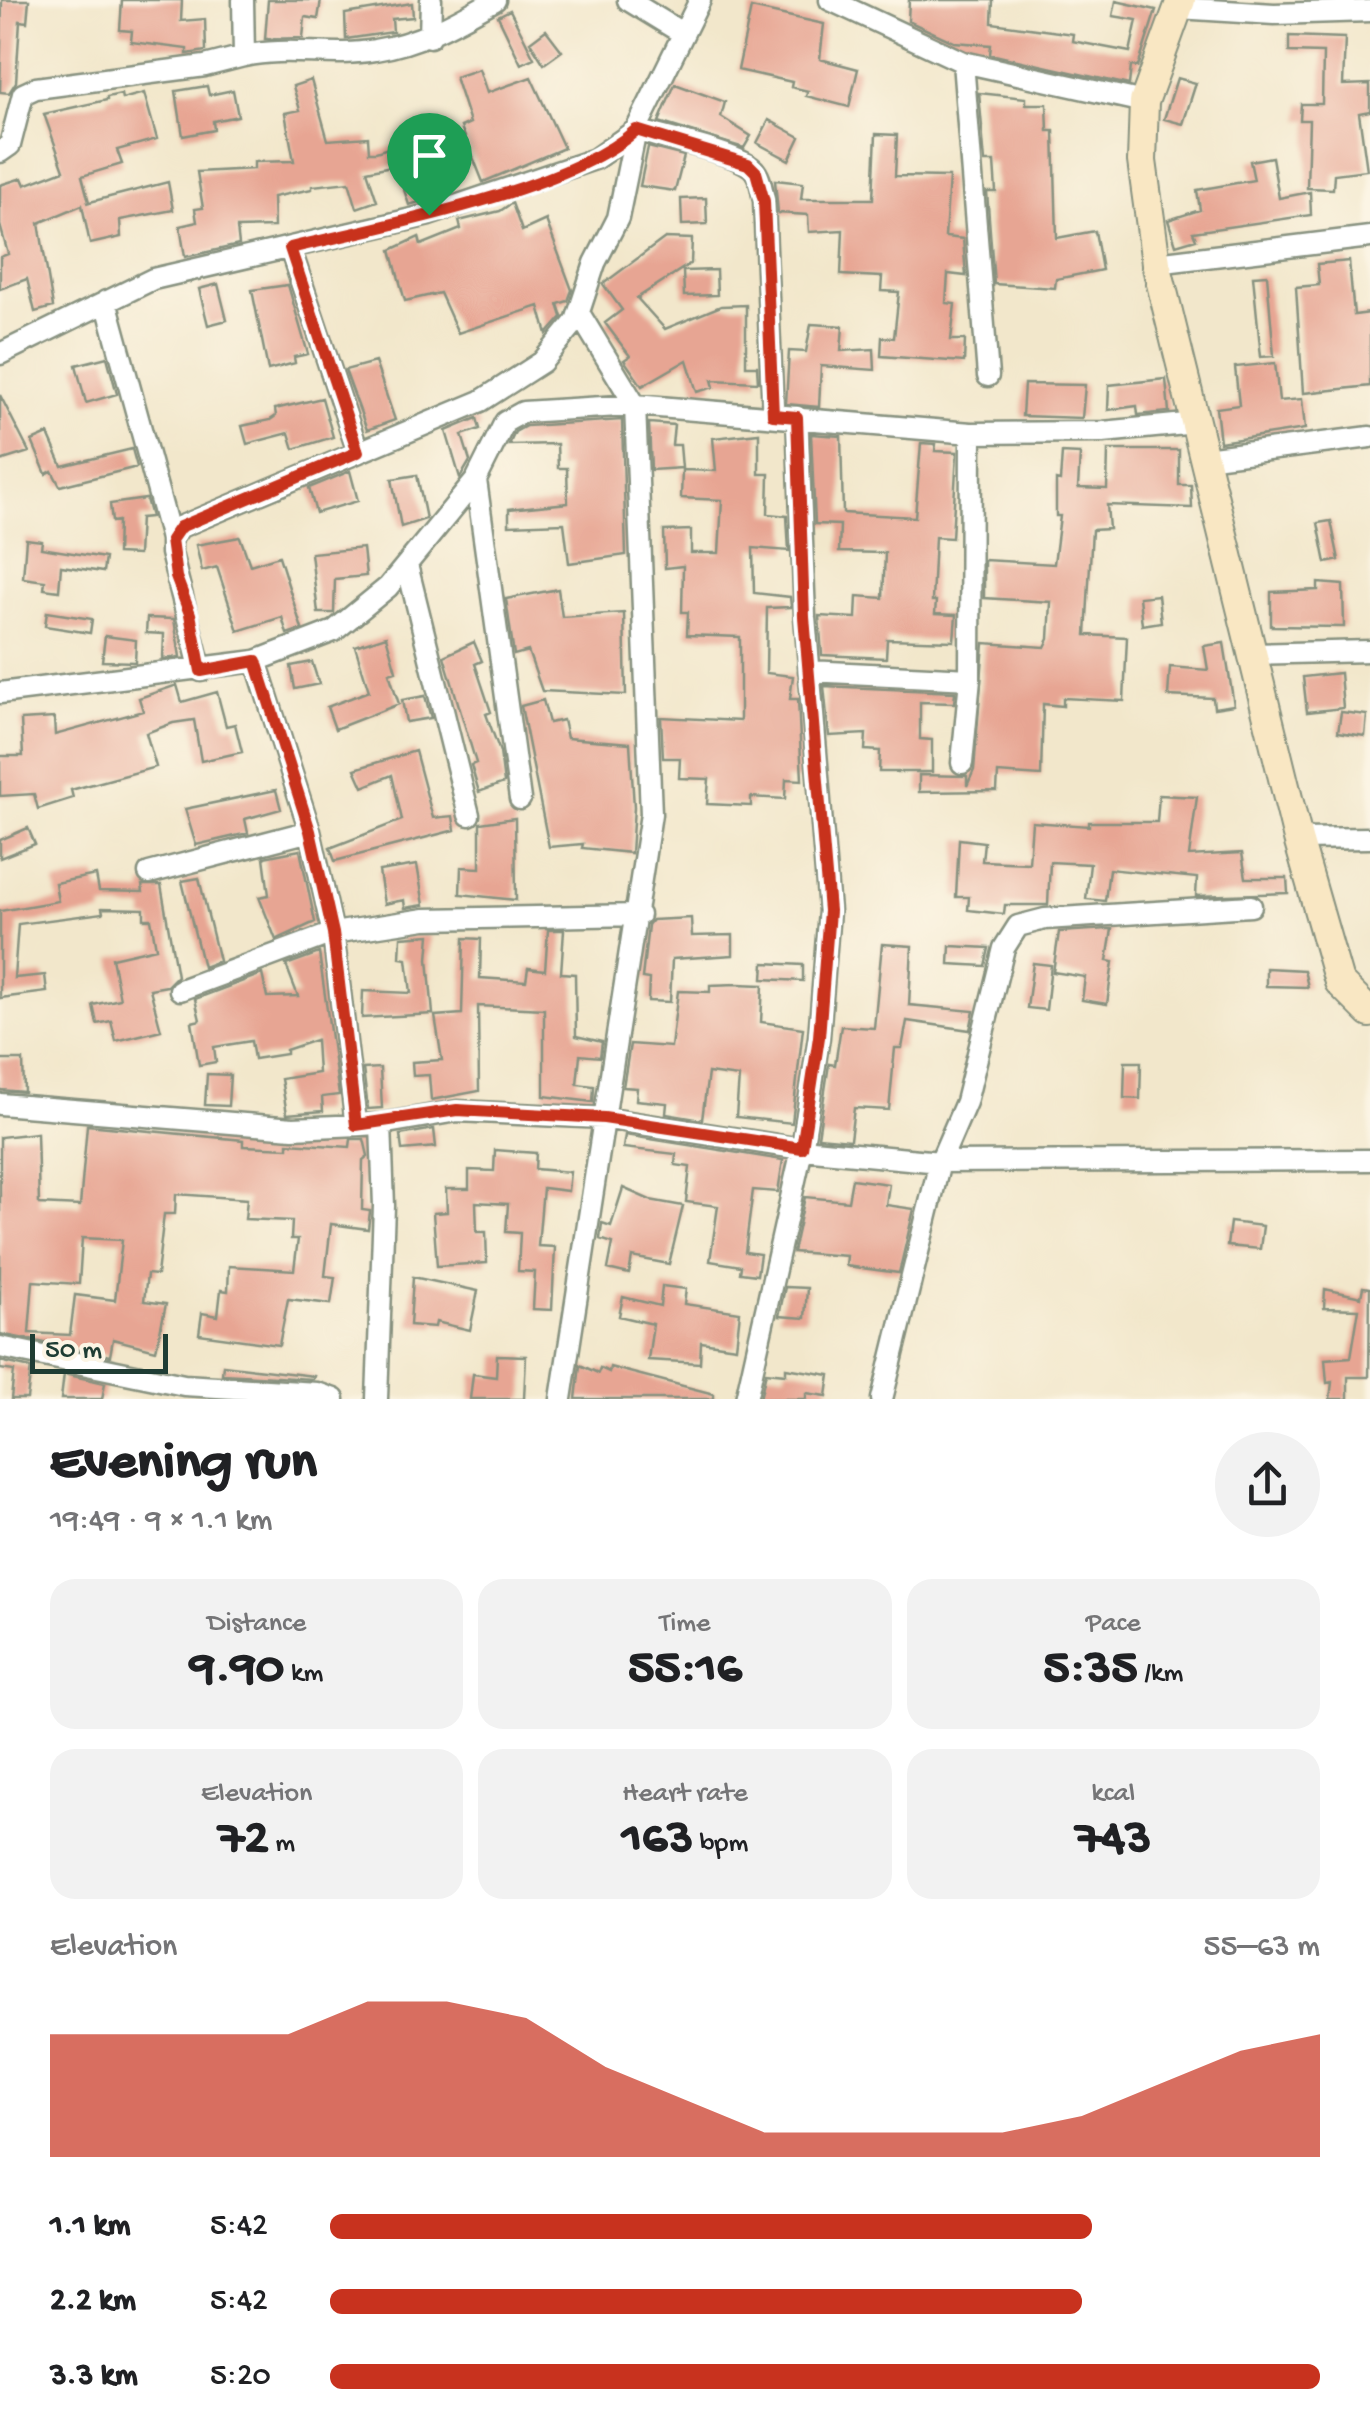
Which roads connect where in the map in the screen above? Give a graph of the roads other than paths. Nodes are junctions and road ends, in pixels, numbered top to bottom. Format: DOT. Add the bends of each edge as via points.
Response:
graph roads {
  1 [pos="243,0"];
  2 [pos="431,0"];
  3 [pos="495,0"];
  4 [pos="628,0"];
  5 [pos="700,0"];
  6 [pos="830,0"];
  7 [pos="1180,4"];
  8 [pos="1370,11"];
  9 [pos="682,33"];
  10 [pos="430,37"];
  11 [pos="244,56"];
  12 [pos="963,62"];
  13 [pos="1144,102"];
  14 [pos="636,130"];
  15 [pos="0,152"];
  16 [pos="1370,237"];
  17 [pos="290,248"];
  18 [pos="1156,263"];
  19 [pos="106,302"];
  20 [pos="579,313"];
  21 [pos="0,354"];
  22 [pos="988,376"];
  23 [pos="634,405"];
  24 [pos="773,415"];
  25 [pos="797,417"];
  26 [pos="1196,423"];
  27 [pos="971,433"];
  28 [pos="1370,436"];
  29 [pos="358,452"];
  30 [pos="1205,458"];
  31 [pos="476,480"];
  32 [pos="171,540"];
  33 [pos="406,565"];
  34 [pos="1370,651"];
  35 [pos="1254,654"];
  36 [pos="256,661"];
  37 [pos="201,671"];
  38 [pos="809,671"];
  39 [pos="970,680"];
  40 [pos="0,693"];
  41 [pos="962,763"];
  42 [pos="520,799"];
  43 [pos="469,815"];
  44 [pos="310,831"];
  45 [pos="1370,838"];
  46 [pos="1298,839"];
  47 [pos="149,873"];
  48 [pos="1251,906"];
  49 [pos="639,915"];
  50 [pos="333,933"];
  51 [pos="180,990"];
  52 [pos="1370,1013"];
  53 [pos="0,1104"];
  54 [pos="604,1118"];
  55 [pos="381,1124"];
  56 [pos="356,1125"];
  57 [pos="802,1148"];
  58 [pos="1370,1160"];
  59 [pos="940,1162"];
  60 [pos="0,1346"];
  61 [pos="334,1399"];
  62 [pos="376,1399"];
  63 [pos="560,1399"];
  64 [pos="746,1399"];
  65 [pos="882,1399"];
  1 -- 11 [label="street"];
  2 -- 10 [label="street"];
  3 -- 10 [label="street"];
  4 -- 9 [label="street"];
  5 -- 9 [label="street"];
  6 -- 12 [label="street"];
  7 -- 8 [label="street" via="1274,14"];
  7 -- 13 [label="street"];
  9 -- 14 [label="street"];
  10 -- 11 [label="street" via="373,51 277,48"];
  11 -- 15 [label="street" via="36,88 24,94 10,145"];
  12 -- 13 [label="street"];
  12 -- 22 [label="street"];
  13 -- 18 [label="street" via="1142,162"];
  14 -- 17 [label="street" via="595,160 429,215"];
  14 -- 20 [label="street" via="618,218"];
  14 -- 24 [label="street" via="717,153 756,172 764,201"];
  16 -- 18 [label="street"];
  17 -- 19 [label="street" via="152,280"];
  17 -- 29 [label="street"];
  18 -- 26 [label="street"];
  19 -- 21 [label="street"];
  19 -- 32 [label="street"];
  20 -- 23 [label="street"];
  20 -- 29 [label="street" via="520,380"];
  23 -- 24 [label="street"];
  23 -- 31 [label="street" via="523,412 505,422"];
  23 -- 49 [label="street" via="652,814"];
  24 -- 25 [label="street"];
  25 -- 27 [label="street"];
  25 -- 38 [label="street"];
  26 -- 27 [label="street"];
  26 -- 30 [label="street"];
  27 -- 39 [label="street"];
  28 -- 30 [label="street"];
  29 -- 32 [label="street" via="180,527"];
  30 -- 35 [label="street"];
  31 -- 33 [label="street"];
  31 -- 42 [label="street"];
  32 -- 37 [label="street"];
  33 -- 36 [label="street" via="334,631"];
  33 -- 43 [label="street"];
  34 -- 35 [label="street"];
  35 -- 46 [label="street"];
  36 -- 37 [label="street"];
  36 -- 44 [label="street"];
  37 -- 40 [label="street"];
  38 -- 39 [label="street"];
  38 -- 57 [label="street" via="829,911"];
  39 -- 41 [label="street"];
  44 -- 47 [label="street"];
  44 -- 50 [label="street"];
  45 -- 46 [label="street"];
  46 -- 52 [label="street" via="1340,982"];
  48 -- 59 [label="street" via="1018,926 1004,948 966,1102"];
  49 -- 50 [label="street" via="425,919"];
  49 -- 54 [label="street"];
  50 -- 51 [label="street"];
  50 -- 56 [label="street"];
  53 -- 56 [label="street" via="293,1128"];
  54 -- 55 [label="street" via="457,1110"];
  54 -- 57 [label="street"];
  54 -- 63 [label="street"];
  55 -- 56 [label="street"];
  55 -- 62 [label="street"];
  57 -- 59 [label="street"];
  57 -- 64 [label="street"];
  58 -- 59 [label="street"];
  59 -- 65 [label="street"];
  60 -- 61 [label="street" via="184,1385"];
}
